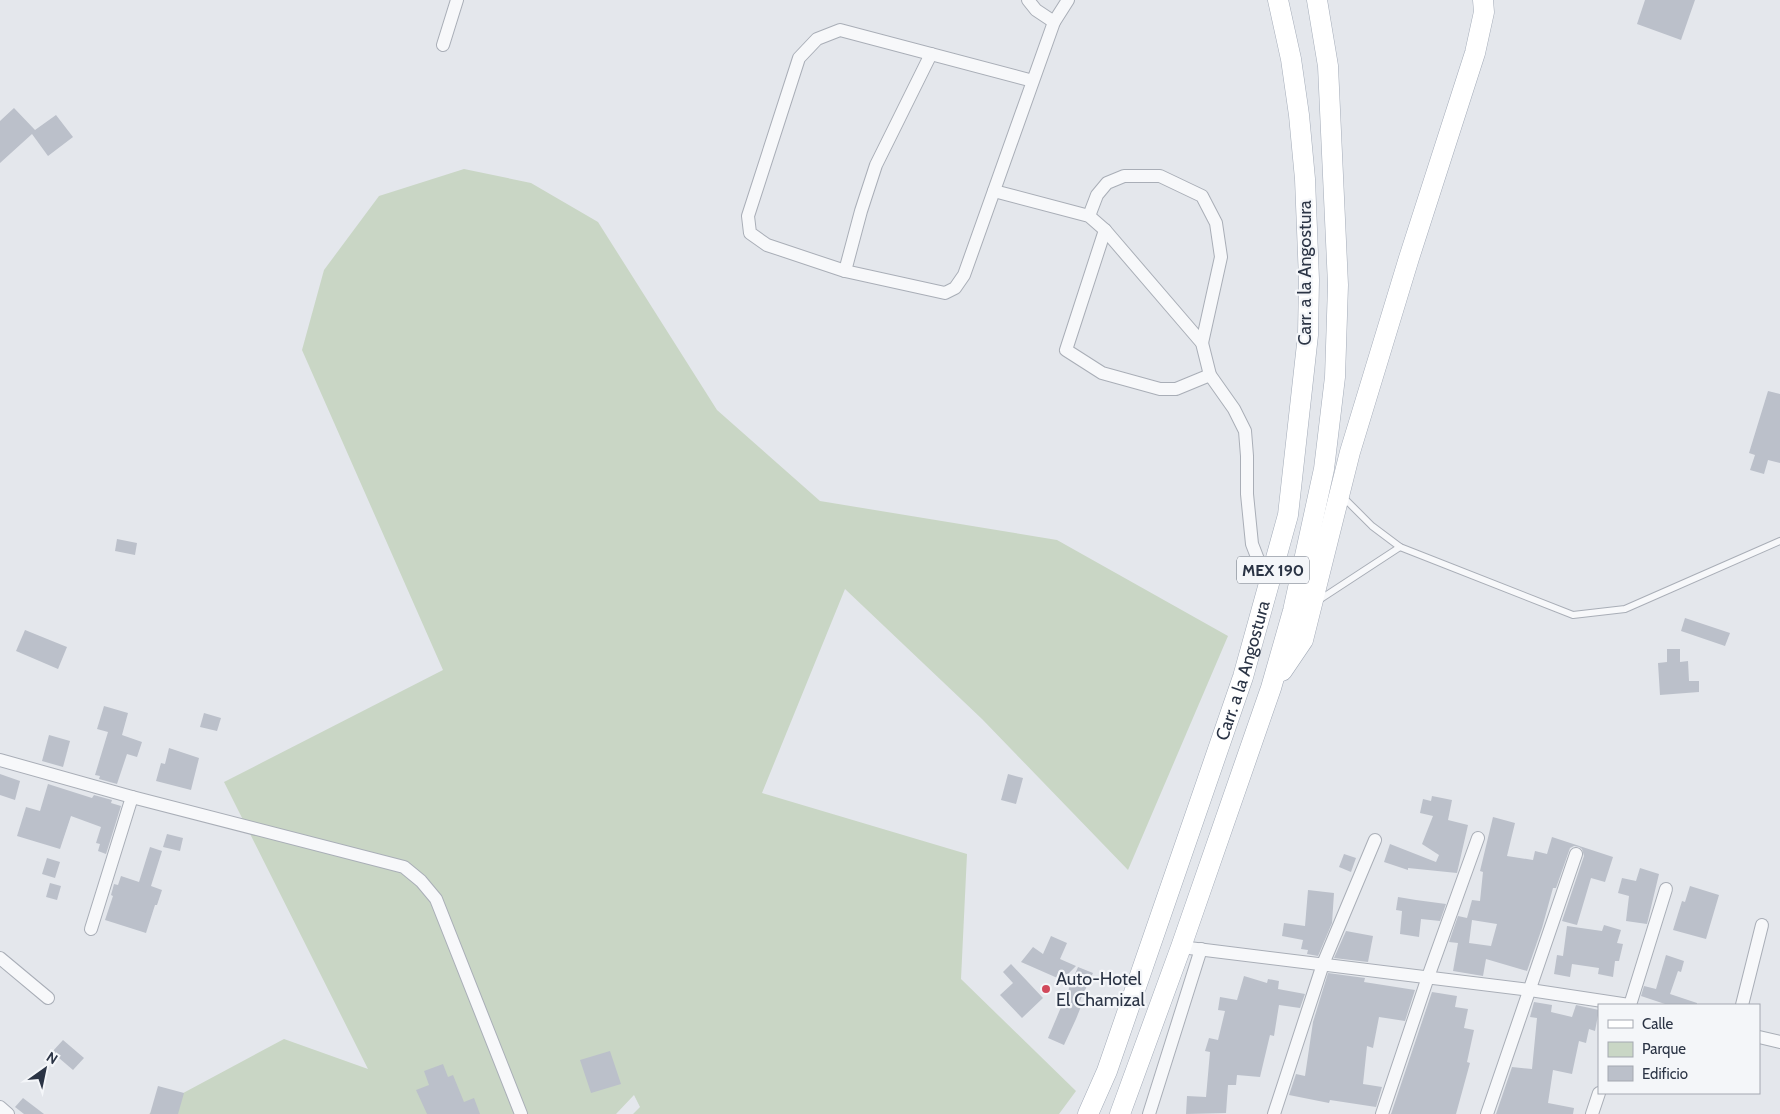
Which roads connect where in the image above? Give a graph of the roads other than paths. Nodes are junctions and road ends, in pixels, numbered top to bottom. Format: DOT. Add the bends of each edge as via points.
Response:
graph roads {
  1 [pos="457,0"];
  2 [pos="1028,0"];
  3 [pos="1068,0"];
  4 [pos="1278,0"];
  5 [pos="1317,0"];
  6 [pos="1485,4"];
  7 [pos="1054,22"];
  8 [pos="443,44"];
  9 [pos="931,54"];
  10 [pos="1033,81"];
  11 [pos="994,191"];
  12 [pos="1088,216"];
  13 [pos="1105,230"];
  14 [pos="846,271"];
  15 [pos="1202,343"];
  16 [pos="1210,375"];
  17 [pos="1340,494"];
  18 [pos="1780,541"];
  19 [pos="1400,547"];
  20 [pos="1271,578"];
  21 [pos="1312,604"];
  22 [pos="1270,688"];
  23 [pos="0,760"];
  24 [pos="132,797"];
  25 [pos="1478,838"];
  26 [pos="1375,840"];
  27 [pos="1576,854"];
  28 [pos="1666,889"];
  29 [pos="1762,925"];
  30 [pos="91,929"];
  31 [pos="1181,947"];
  32 [pos="1201,949"];
  33 [pos="0,958"];
  34 [pos="1324,964"];
  35 [pos="1428,977"];
  36 [pos="1530,990"];
  37 [pos="48,998"];
  38 [pos="1623,1004"];
  39 [pos="1630,1004"];
  40 [pos="1742,1004"];
  41 [pos="1760,1037"];
  42 [pos="1780,1042"];
  43 [pos="1599,1094"];
  44 [pos="0,1107"];
  45 [pos="8,1114"];
  46 [pos="521,1114"];
  47 [pos="1088,1114"];
  48 [pos="1120,1114"];
  49 [pos="1149,1114"];
  50 [pos="1274,1114"];
  51 [pos="1382,1114"];
  52 [pos="1487,1114"];
  53 [pos="1592,1114"];
  1 -- 8 [label="street"];
  2 -- 7 [label="street"];
  3 -- 7 [label="street"];
  4 -- 20 [label="main road, Carr. a la Angostura / MEX 190" via="1299,115 1309,280 1308,335 1288,515"];
  5 -- 22 [label="main road, Carr. a la Angostura / MEX 190" via="1328,66 1338,285 1335,377 1324,469 1293,611"];
  6 -- 17 [label="main road" via="1474,53 1350,452"];
  7 -- 10 [label="street"];
  9 -- 10 [label="street"];
  9 -- 14 [label="street" via="876,165"];
  9 -- 14 [label="street" via="840,30 817,39 800,58 748,216 750,233 767,245"];
  10 -- 11 [label="street"];
  11 -- 12 [label="street"];
  11 -- 14 [label="street" via="964,275 956,288 945,293"];
  12 -- 13 [label="street"];
  12 -- 15 [label="street" via="1097,195 1107,183 1124,176 1160,176 1202,196 1216,222 1221,257"];
  13 -- 15 [label="street"];
  13 -- 16 [label="street" via="1066,350 1102,373 1160,389 1176,389"];
  15 -- 16 [label="street"];
  16 -- 20 [label="street" via="1245,430 1252,544 1259,562"];
  17 -- 19 [label="lane" via="1372,526"];
  17 -- 21 [label="main road"];
  18 -- 19 [label="lane" via="1625,609 1574,614"];
  19 -- 21 [label="lane"];
  20 -- 47 [label="main road, Carr. a la Angostura / MEX 190" via="1204,796 1107,1071"];
  21 -- 22 [label="main road" via="1303,640"];
  22 -- 31 [label="main road, Carr. a la Angostura / MEX 190"];
  23 -- 24 [label="street"];
  24 -- 30 [label="street"];
  24 -- 46 [label="street" via="404,867 436,899"];
  25 -- 35 [label="street"];
  26 -- 34 [label="street"];
  27 -- 36 [label="street"];
  28 -- 39 [label="street"];
  29 -- 40 [label="street"];
  31 -- 32 [label="street"];
  31 -- 48 [label="main road, Carr. a la Angostura / MEX 190"];
  32 -- 34 [label="street"];
  32 -- 49 [label="street"];
  33 -- 37 [label="street"];
  34 -- 35 [label="street"];
  34 -- 50 [label="street"];
  35 -- 36 [label="street"];
  35 -- 51 [label="street"];
  36 -- 38 [label="street"];
  36 -- 52 [label="street"];
  41 -- 42 [label="street"];
  43 -- 53 [label="street"];
  44 -- 45 [label="street"];
}
